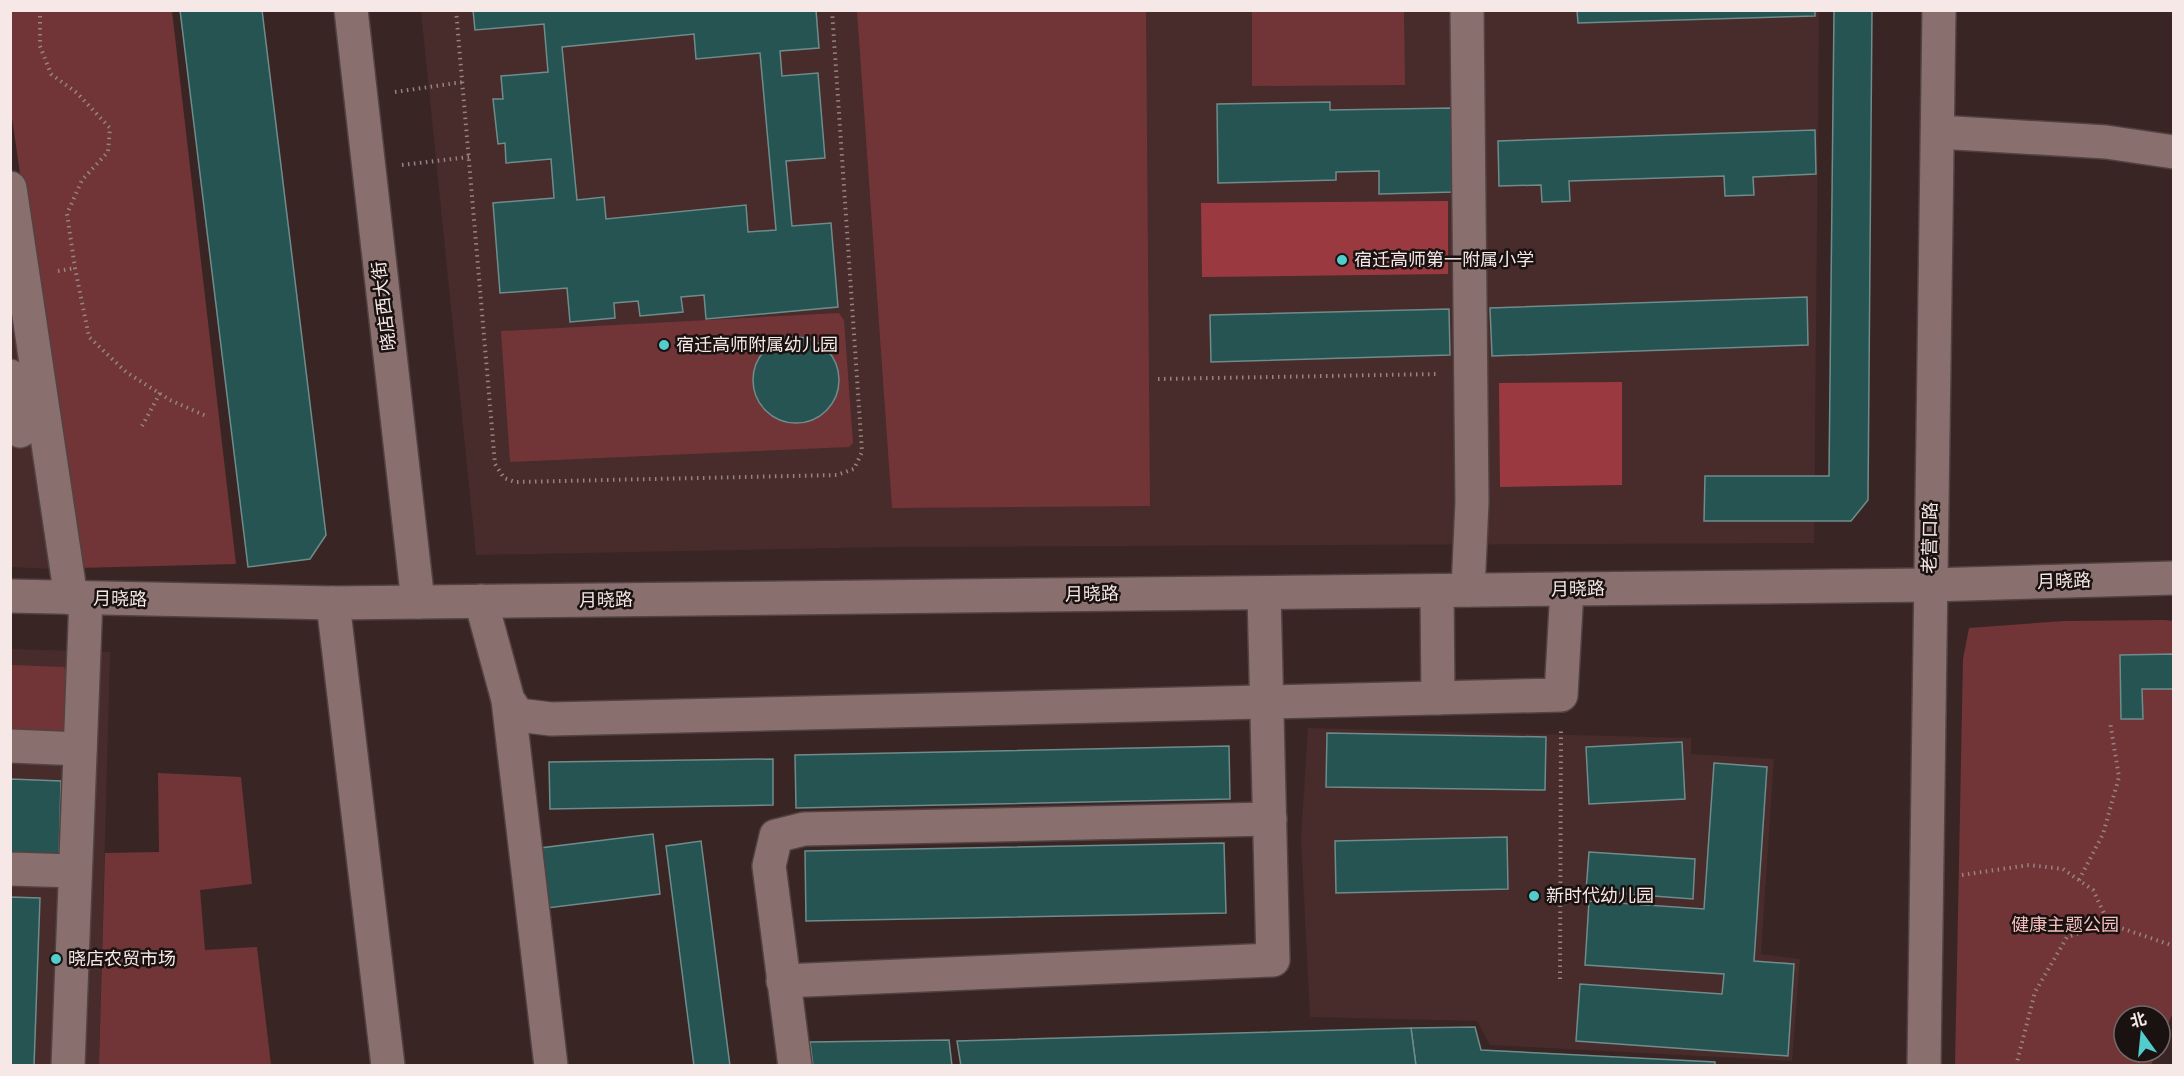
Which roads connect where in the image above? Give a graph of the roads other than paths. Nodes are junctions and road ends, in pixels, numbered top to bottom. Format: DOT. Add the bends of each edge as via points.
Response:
graph roads {
  1 [pos="351,10"];
  2 [pos="1467,10"];
  3 [pos="1938,10"];
  4 [pos="1938,132"];
  5 [pos="2174,152"];
  6 [pos="10,188"];
  7 [pos="10,376"];
  8 [pos="26,431"];
  9 [pos="2174,578"];
  10 [pos="1930,585"];
  11 [pos="1567,589"];
  12 [pos="1453,591"];
  13 [pos="1264,593"];
  14 [pos="10,596"];
  15 [pos="78,598"];
  16 [pos="481,601"];
  17 [pos="418,602"];
  18 [pos="333,603"];
  19 [pos="1438,698"];
  20 [pos="508,700"];
  21 [pos="1267,701"];
  22 [pos="10,746"];
  23 [pos="80,749"];
  24 [pos="1270,819"];
  25 [pos="10,869"];
  26 [pos="75,871"];
  27 [pos="783,981"];
  28 [pos="68,1065"];
  29 [pos="388,1065"];
  30 [pos="551,1065"];
  31 [pos="795,1065"];
  32 [pos="1924,1065"];
  1 -- 17 [label="street, 晓店西大街"];
  2 -- 12 [label="street" via="1472,501"];
  3 -- 4 [label="street, 老营口路"];
  4 -- 5 [label="street" via="2106,142"];
  4 -- 10 [label="street, 老营口路"];
  6 -- 8 [label="street"];
  7 -- 8 [label="street"];
  8 -- 15 [label="street"];
  9 -- 10 [label="street, 月晓路"];
  10 -- 11 [label="street, 月晓路"];
  10 -- 32 [label="street, 老营口路"];
  11 -- 12 [label="street, 月晓路"];
  11 -- 19 [label="street" via="1561,695"];
  12 -- 13 [label="street, 月晓路"];
  12 -- 19 [label="street"];
  13 -- 16 [label="street, 月晓路"];
  13 -- 21 [label="street"];
  14 -- 15 [label="street, 月晓路"];
  15 -- 18 [label="street, 月晓路"];
  15 -- 23 [label="street"];
  16 -- 17 [label="street, 月晓路"];
  16 -- 20 [label="street"];
  17 -- 18 [label="street, 月晓路"];
  18 -- 29 [label="street"];
  19 -- 21 [label="street"];
  20 -- 21 [label="street" via="518,715 551,718"];
  20 -- 30 [label="street"];
  21 -- 24 [label="street"];
  22 -- 23 [label="street"];
  23 -- 26 [label="street"];
  24 -- 27 [label="street" via="1273,960"];
  24 -- 27 [label="street" via="804,829 776,836 769,866"];
  25 -- 26 [label="street"];
  26 -- 28 [label="street"];
  27 -- 31 [label="street"];
}
